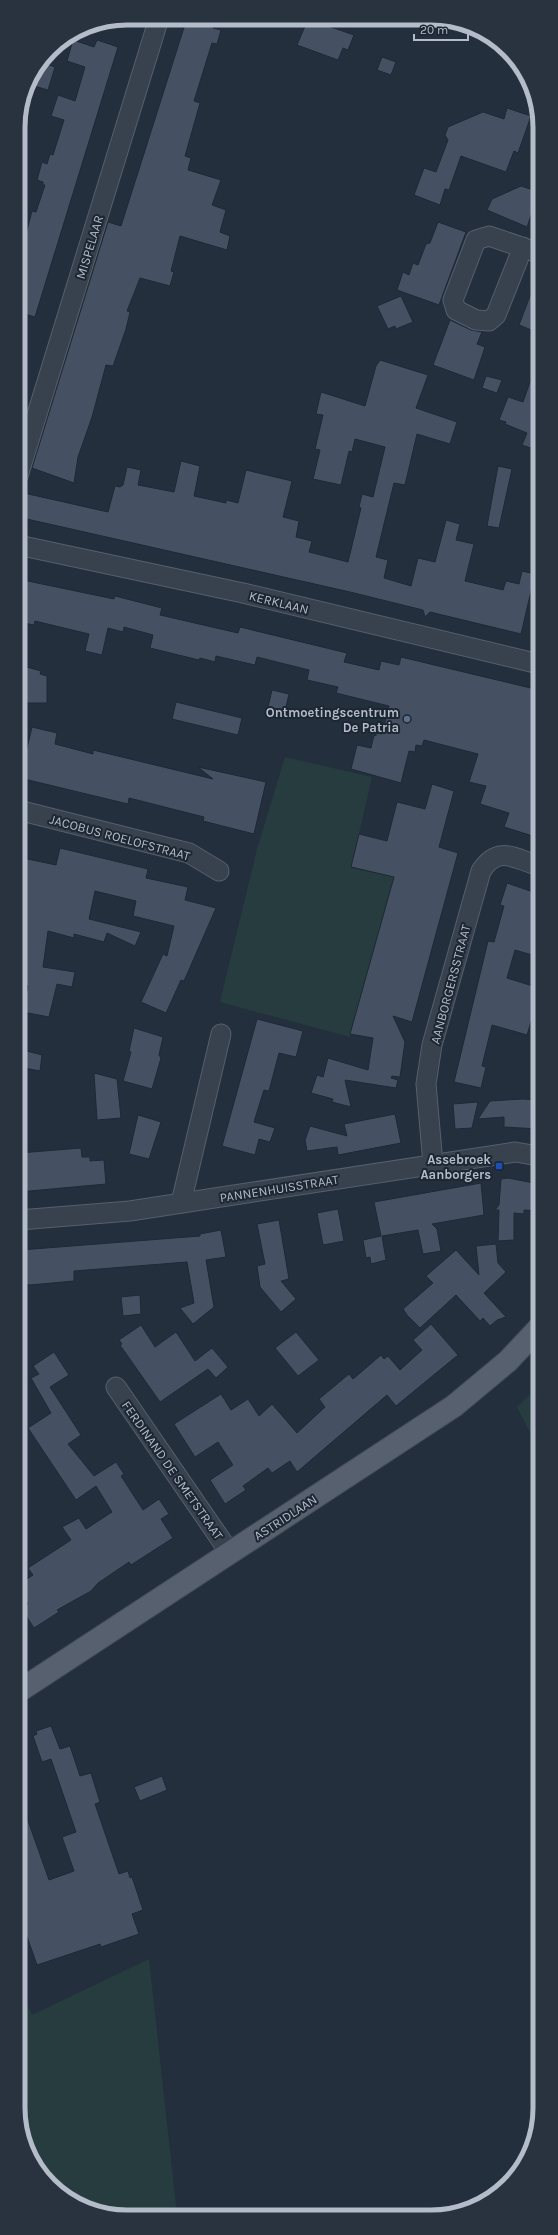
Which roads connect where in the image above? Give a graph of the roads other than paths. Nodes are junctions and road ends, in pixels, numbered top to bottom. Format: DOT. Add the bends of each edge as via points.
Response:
graph roads {
  1 [pos="157,25"];
  2 [pos="531,250"];
  3 [pos="25,453"];
  4 [pos="25,546"];
  5 [pos="533,663"];
  6 [pos="25,812"];
  7 [pos="533,864"];
  8 [pos="219,871"];
  9 [pos="221,1034"];
  10 [pos="533,1155"];
  11 [pos="433,1164"];
  12 [pos="181,1203"];
  13 [pos="25,1220"];
  14 [pos="533,1335"];
  15 [pos="116,1387"];
  16 [pos="230,1553"];
  17 [pos="25,1687"];
  1 -- 3 [label="street, MISPELAAR"];
  2 -- 2 [label="street" via="489,236 476,240 453,300 456,310 476,320 489,321 496,315"];
  4 -- 5 [label="street, KERKLAAN" via="243,593"];
  6 -- 8 [label="street, JACOBUS ROELOFSTRAAT" via="189,853"];
  7 -- 11 [label="street, AANBORGERSSTRAAT" via="503,855 489,860 481,871 432,1045 426,1084"];
  9 -- 12 [label="street"];
  10 -- 11 [label="street, PANNENHUISSTRAAT" via="514,1152"];
  11 -- 12 [label="street, PANNENHUISSTRAAT"];
  12 -- 13 [label="street, PANNENHUISSTRAAT" via="130,1211"];
  14 -- 16 [label="main road, ASTRIDLAAN" via="508,1361 454,1406"];
  15 -- 16 [label="street, FERDINAND DE SMETSTRAAT"];
  16 -- 17 [label="main road, ASTRIDLAAN"];
}
